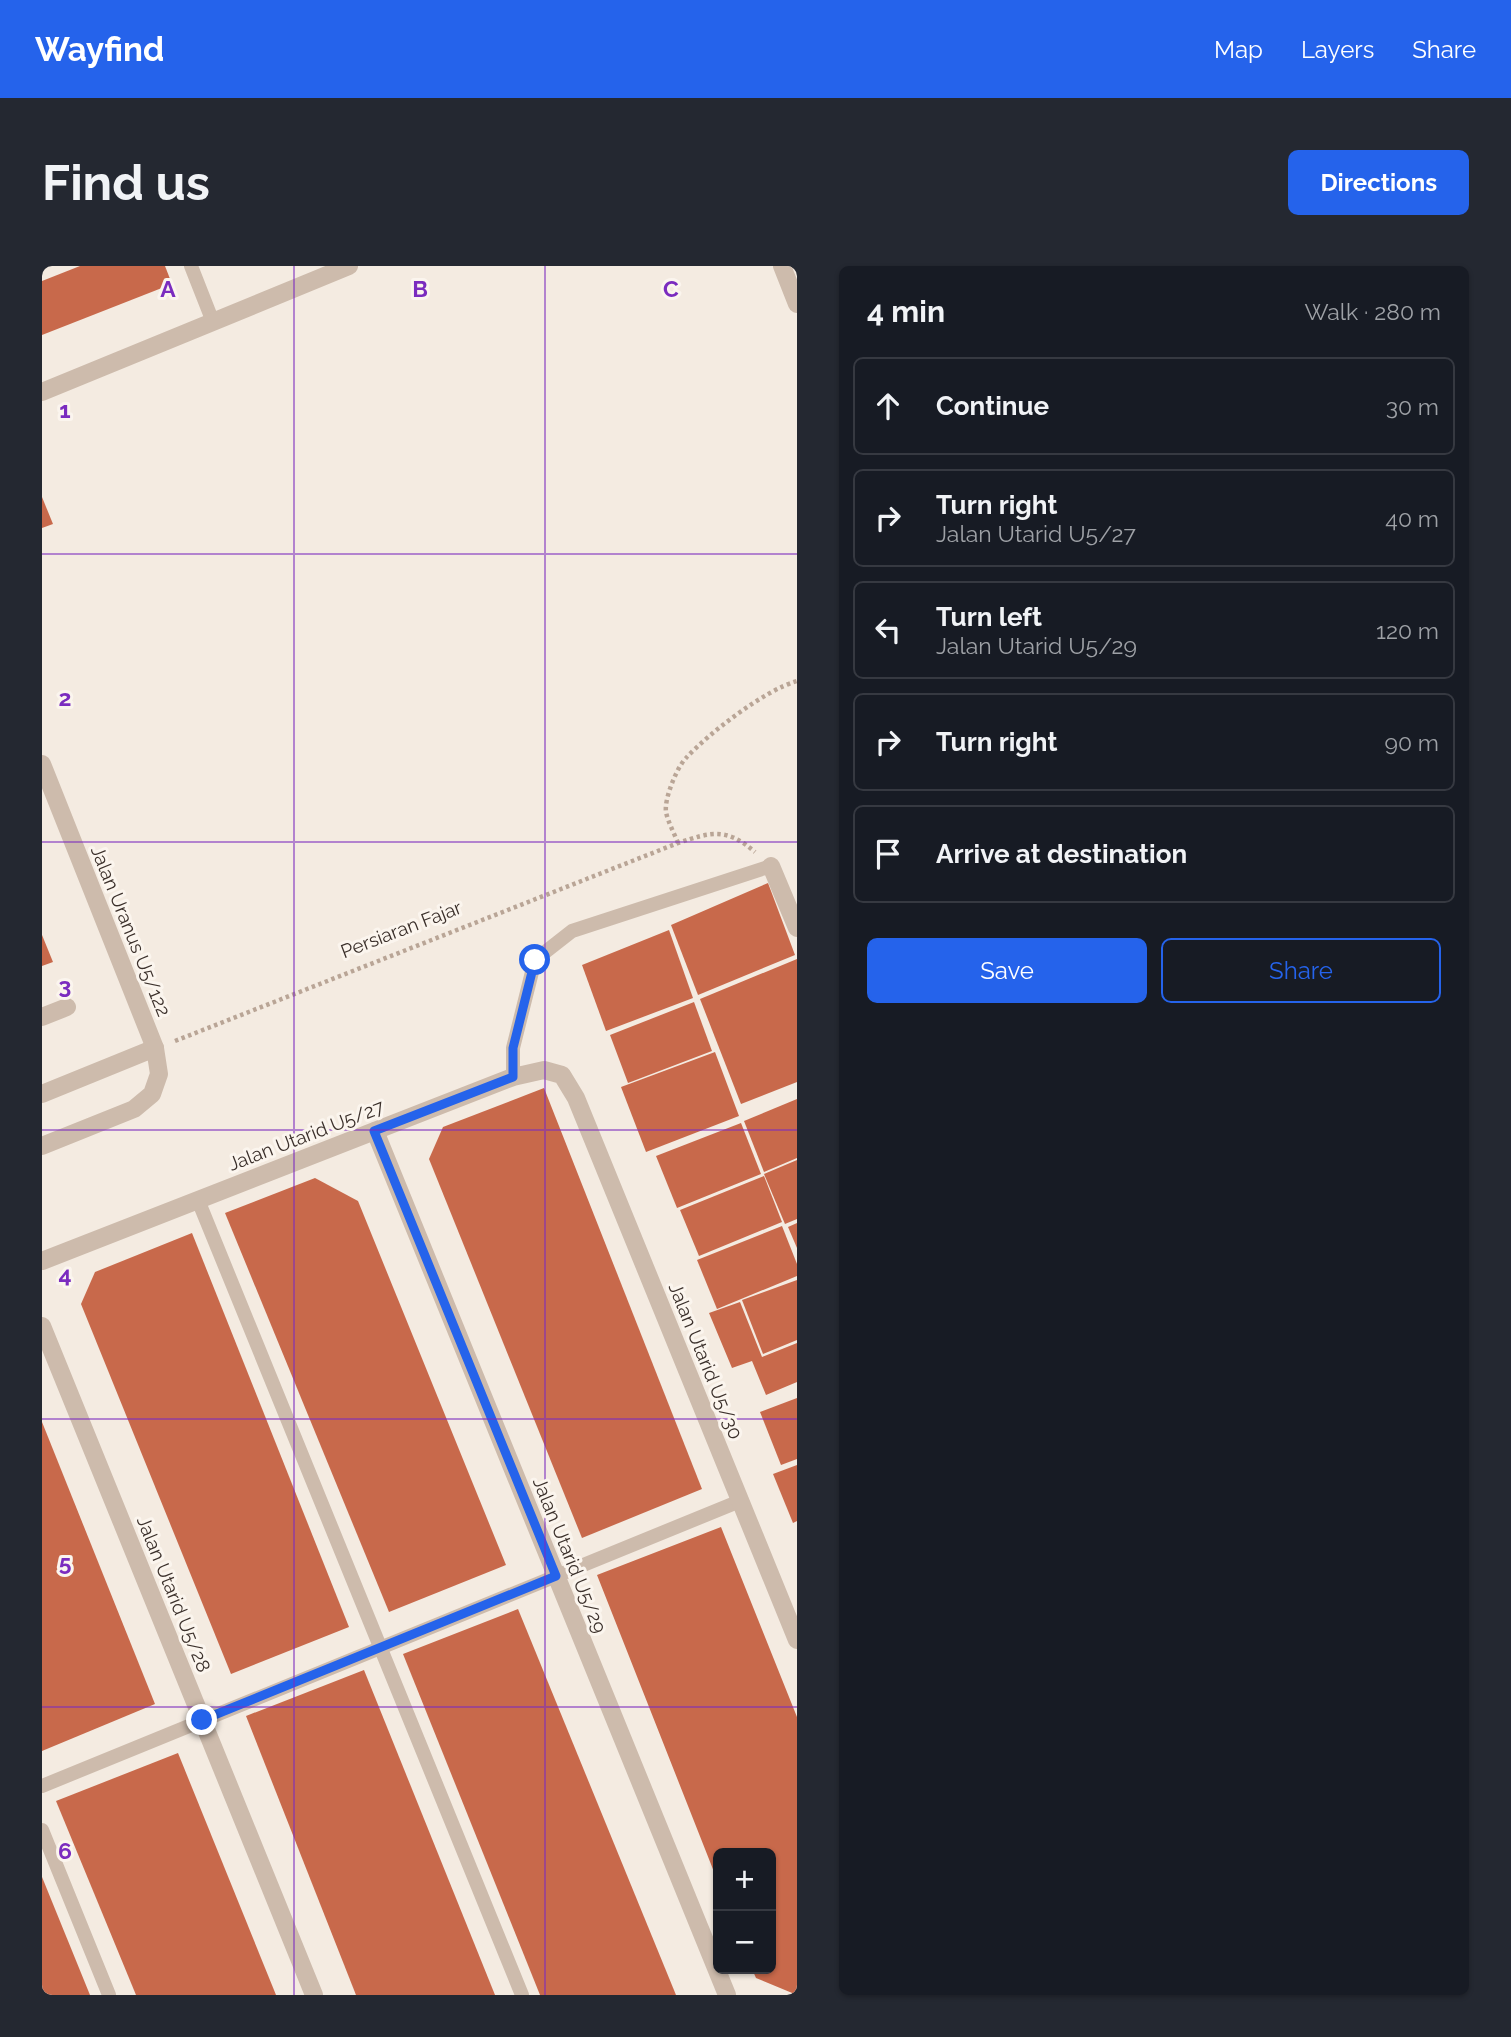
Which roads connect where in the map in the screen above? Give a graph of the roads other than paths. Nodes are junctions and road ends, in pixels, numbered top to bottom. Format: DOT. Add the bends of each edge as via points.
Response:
graph roads {
  1 [pos="191,266"];
  2 [pos="349,266"];
  3 [pos="782,266"];
  4 [pos="797,304"];
  5 [pos="213,322"];
  6 [pos="42,392"];
  7 [pos="44,772"];
  8 [pos="771,866"];
  9 [pos="797,928"];
  10 [pos="67,1007"];
  11 [pos="42,1017"];
  12 [pos="155,1048"];
  13 [pos="513,1077"];
  14 [pos="42,1094"];
  15 [pos="576,1098"];
  16 [pos="374,1131"];
  17 [pos="42,1146"];
  18 [pos="198,1200"];
  19 [pos="42,1261"];
  20 [pos="42,1326"];
  21 [pos="740,1501"];
  22 [pos="556,1576"];
  23 [pos="797,1640"];
  24 [pos="381,1648"];
  25 [pos="202,1720"];
  26 [pos="42,1786"];
  27 [pos="42,1830"];
  28 [pos="109,1995"];
  29 [pos="314,1995"];
  30 [pos="522,1995"];
  31 [pos="727,1995"];
  1 -- 5 [label="lane"];
  2 -- 5 [label="street"];
  3 -- 4 [label="street"];
  5 -- 6 [label="street"];
  7 -- 12 [label="street, Jalan Uranus U5/122"];
  8 -- 9 [label="street"];
  8 -- 13 [label="lane" via="572,931 535,960 513,1048"];
  10 -- 11 [label="street"];
  12 -- 14 [label="street"];
  12 -- 17 [label="street, Jalan Uranus U5/122" via="159,1074 152,1094 134,1109"];
  13 -- 15 [label="street, Jalan Utarid U5/27" via="544,1070 562,1075"];
  13 -- 16 [label="street, Jalan Utarid U5/27"];
  15 -- 21 [label="street, Jalan Utarid U5/30"];
  16 -- 18 [label="street, Jalan Utarid U5/27"];
  16 -- 22 [label="street, Jalan Utarid U5/29"];
  18 -- 19 [label="street, Jalan Utarid U5/27"];
  18 -- 24 [label="lane"];
  20 -- 25 [label="street, Jalan Utarid U5/28"];
  21 -- 22 [label="lane"];
  21 -- 23 [label="street, Jalan Utarid U5/30"];
  22 -- 24 [label="lane"];
  22 -- 31 [label="street, Jalan Utarid U5/29"];
  24 -- 25 [label="lane"];
  24 -- 30 [label="lane"];
  25 -- 26 [label="lane"];
  25 -- 29 [label="street, Jalan Utarid U5/28"];
  27 -- 28 [label="lane"];
}
